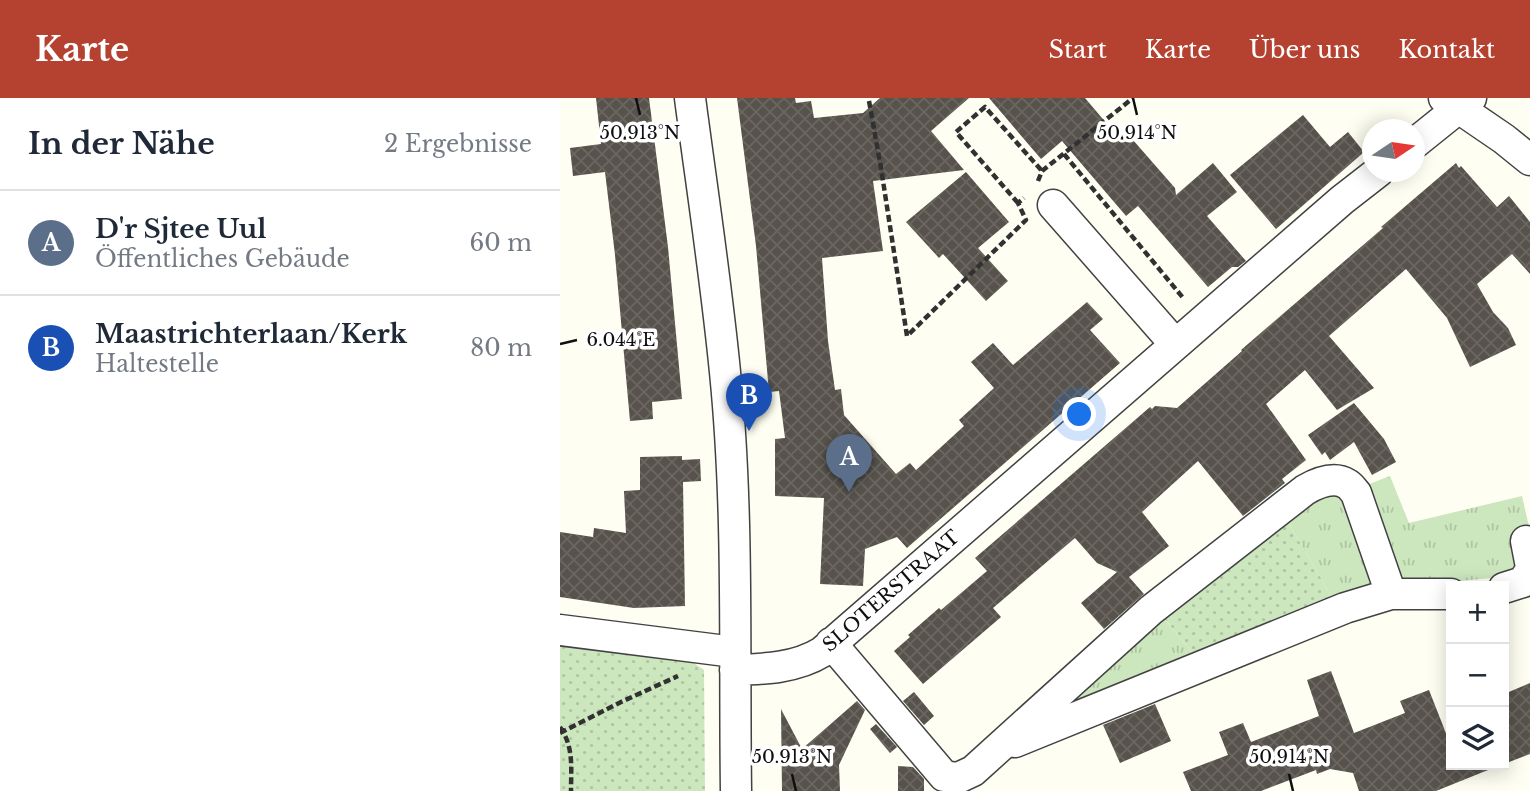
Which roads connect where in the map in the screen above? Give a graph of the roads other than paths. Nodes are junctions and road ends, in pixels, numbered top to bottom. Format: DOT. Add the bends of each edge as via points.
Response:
graph roads {
  1 [pos="690,98"];
  2 [pos="1458,101"];
  3 [pos="1425,133"];
  4 [pos="1530,160"];
  5 [pos="1365,182"];
  6 [pos="1043,198"];
  7 [pos="1175,344"];
  8 [pos="1530,571"];
  9 [pos="1509,586"];
  10 [pos="1391,594"];
  11 [pos="1446,594"];
  12 [pos="560,630"];
  13 [pos="831,643"];
  14 [pos="734,661"];
  15 [pos="996,750"];
  16 [pos="736,791"];
  1 -- 14 [label="street" via="725,372 733,508"];
  2 -- 3 [label="street"];
  2 -- 4 [label="street"];
  5 -- 7 [label="street, SLOTERSTRAAT"];
  6 -- 7 [label="street"];
  7 -- 13 [label="street, SLOTERSTRAAT"];
  8 -- 9 [label="street" via="1523,582"];
  10 -- 11 [label="street"];
  10 -- 15 [label="street" via="1345,608"];
  10 -- 15 [label="street" via="1356,493 1346,483 1317,484 1151,610"];
  12 -- 14 [label="street, SLOTERSTRAAT" via="686,646"];
  13 -- 14 [label="street, SLOTERSTRAAT" via="810,660 788,666"];
  13 -- 15 [label="street" via="944,776 958,778 973,771"];
  14 -- 16 [label="street"];
}
